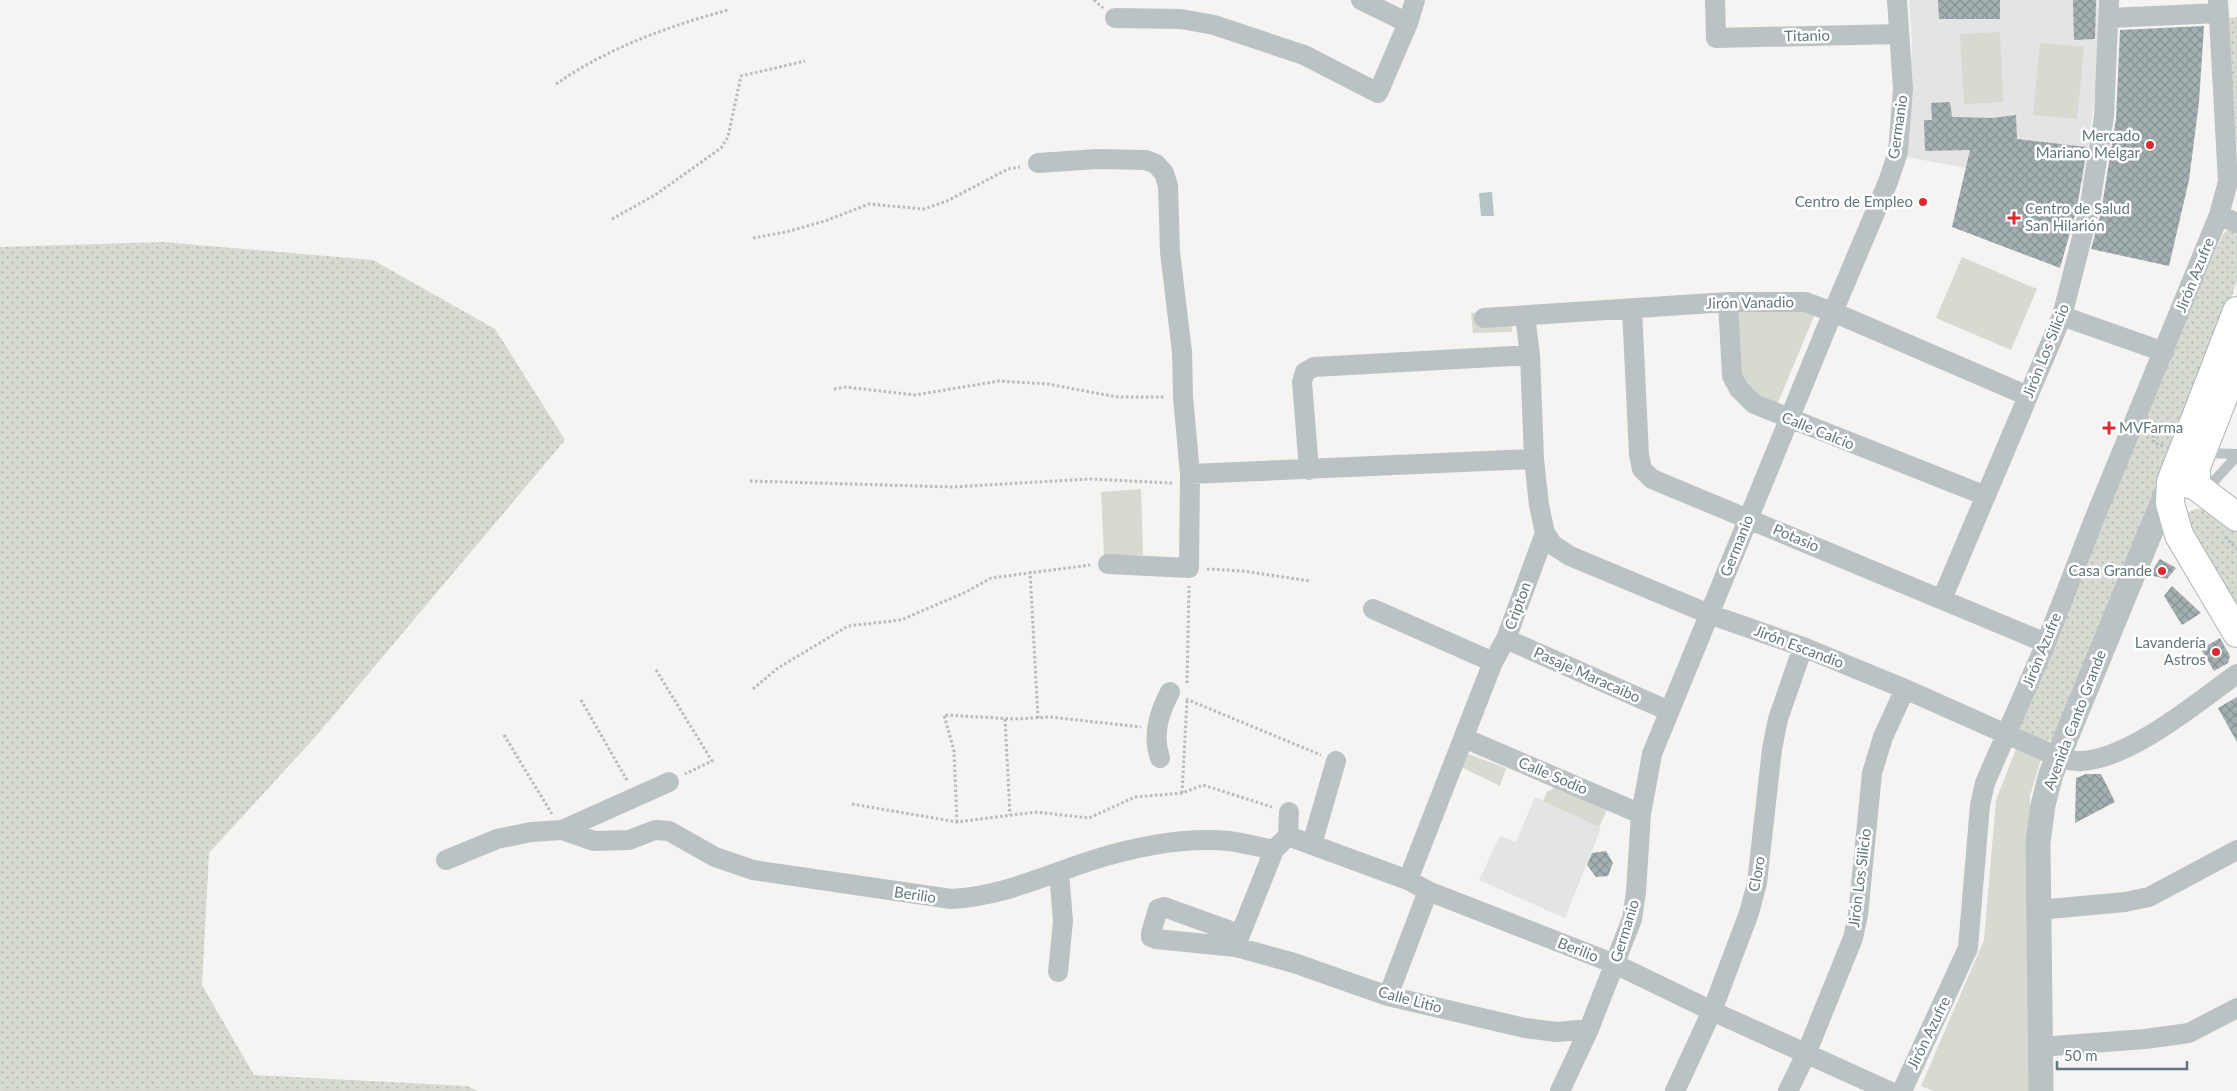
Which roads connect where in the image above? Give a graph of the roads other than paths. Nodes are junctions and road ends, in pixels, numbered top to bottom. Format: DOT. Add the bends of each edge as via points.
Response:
graph roads {
  1 [pos="1361,0"];
  2 [pos="1415,0"];
  3 [pos="1715,0"];
  4 [pos="1897,0"];
  5 [pos="2218,6"];
  6 [pos="2109,9"];
  7 [pos="1115,18"];
  8 [pos="1408,23"];
  9 [pos="1899,34"];
  10 [pos="1038,163"];
  11 [pos="2233,182"];
  12 [pos="2228,219"];
  13 [pos="1728,302"];
  14 [pos="1632,308"];
  15 [pos="2237,311"];
  16 [pos="1833,312"];
  17 [pos="1525,316"];
  18 [pos="2062,316"];
  19 [pos="1484,318"];
  20 [pos="2164,352"];
  21 [pos="1530,355"];
  22 [pos="2237,362"];
  23 [pos="2028,396"];
  24 [pos="1789,419"];
  25 [pos="2202,452"];
  26 [pos="2237,455"];
  27 [pos="1534,458"];
  28 [pos="1309,470"];
  29 [pos="1190,479"];
  30 [pos="2190,487"];
  31 [pos="1986,496"];
  32 [pos="2237,517"];
  33 [pos="1748,518"];
  34 [pos="1545,533"];
  35 [pos="1108,564"];
  36 [pos="1942,599"];
  37 [pos="1372,609"];
  38 [pos="1709,614"];
  39 [pos="2237,634"];
  40 [pos="1506,639"];
  41 [pos="2046,643"];
  42 [pos="1803,647"];
  43 [pos="1493,662"];
  44 [pos="2237,674"];
  45 [pos="1905,689"];
  46 [pos="1178,695"];
  47 [pos="1669,711"];
  48 [pos="2007,734"];
  49 [pos="1464,738"];
  50 [pos="2058,757"];
  51 [pos="1160,758"];
  52 [pos="1336,761"];
  53 [pos="669,782"];
  54 [pos="1290,812"];
  55 [pos="1641,814"];
  56 [pos="562,830"];
  57 [pos="1281,843"];
  58 [pos="1312,844"];
  59 [pos="2237,850"];
  60 [pos="446,860"];
  61 [pos="1059,872"];
  62 [pos="1408,880"];
  63 [pos="1428,891"];
  64 [pos="2038,910"];
  65 [pos="1615,964"];
  66 [pos="1058,972"];
  67 [pos="1388,996"];
  68 [pos="2237,1008"];
  69 [pos="1712,1011"];
  70 [pos="1589,1029"];
  71 [pos="2040,1046"];
  72 [pos="1806,1054"];
  73 [pos="1560,1091"];
  74 [pos="1675,1091"];
  75 [pos="1788,1091"];
  76 [pos="1889,1091"];
  77 [pos="1902,1091"];
  78 [pos="2041,1091"];
  1 -- 8 [label="street"];
  2 -- 8 [label="street"];
  3 -- 9 [label="street, Titanio" via="1716,38"];
  4 -- 9 [label="street, Germanio"];
  5 -- 6 [label="street"];
  5 -- 11 [label="street, Jirón Azufre"];
  6 -- 18 [label="street, Jirón Los Silicio" via="2104,117 2089,210"];
  7 -- 8 [label="street" via="1181,19 1214,25 1304,55 1378,93"];
  9 -- 16 [label="street, Germanio" via="1904,89 1898,152"];
  10 -- 29 [label="street" via="1146,160 1156,164 1164,173 1168,186 1170,252 1182,352"];
  11 -- 12 [label="street, Jirón Azufre"];
  12 -- 20 [label="street, Jirón Azufre"];
  13 -- 14 [label="street, Jirón Vanadio"];
  13 -- 16 [label="street, Jirón Vanadio" via="1804,302"];
  13 -- 24 [label="street, Calle Calcio" via="1732,376 1739,389 1754,404"];
  14 -- 17 [label="street, Jirón Vanadio"];
  14 -- 33 [label="street, Potasio" via="1642,470 1652,479"];
  15 -- 30 [label="main road"];
  16 -- 23 [label="street, Jirón Vanadio"];
  16 -- 24 [label="street, Germanio"];
  17 -- 19 [label="street, Jirón Vanadio"];
  17 -- 21 [label="street"];
  18 -- 20 [label="street"];
  18 -- 23 [label="street, Jirón Los Silicio"];
  20 -- 41 [label="street, Jirón Azufre"];
  21 -- 27 [label="street"];
  21 -- 28 [label="street" via="1314,367 1305,372 1302,382"];
  22 -- 25 [label="main road"];
  23 -- 31 [label="street, Jirón Los Silicio"];
  24 -- 31 [label="street, Calle Calcio"];
  24 -- 33 [label="street, Germanio"];
  25 -- 26 [label="lane"];
  25 -- 30 [label="main road"];
  26 -- 30 [label="lane"];
  27 -- 28 [label="street"];
  27 -- 34 [label="street"];
  28 -- 29 [label="street"];
  29 -- 35 [label="street" via="1189,568"];
  30 -- 32 [label="main road"];
  30 -- 39 [label="main road" via="2170,504 2179,535"];
  30 -- 50 [label="street, Avenida Canto Grande"];
  31 -- 36 [label="street, Jirón Los Silicio"];
  33 -- 36 [label="street, Potasio"];
  33 -- 38 [label="street, Germanio"];
  34 -- 38 [label="street, Jirón Escandio" via="1553,545 1570,556"];
  34 -- 40 [label="street, Cripton"];
  36 -- 41 [label="street, Potasio"];
  37 -- 43 [label="street"];
  38 -- 42 [label="street, Jirón Escandio"];
  38 -- 47 [label="street, Germanio"];
  40 -- 43 [label="street, Cripton"];
  40 -- 47 [label="street, Pasaje Maracaibo"];
  41 -- 48 [label="street, Jirón Azufre"];
  42 -- 45 [label="street, Jirón Escandio"];
  42 -- 69 [label="street, Cloro" via="1773,742 1758,883"];
  43 -- 49 [label="street, Cripton"];
  44 -- 50 [label="street, Jirón Escandio" via="2129,748 2105,758 2080,762"];
  45 -- 48 [label="street, Jirón Escandio"];
  45 -- 72 [label="street, Jirón Los Silicio" via="1883,737 1872,773 1853,938"];
  46 -- 51 [label="street" via="1156,729"];
  47 -- 55 [label="street, Germanio" via="1652,754"];
  48 -- 50 [label="street, Jirón Escandio"];
  48 -- 77 [label="street, Jirón Azufre" via="1985,783 1980,805 1968,948"];
  49 -- 55 [label="street, Calle Sodio"];
  49 -- 62 [label="street, Cripton"];
  50 -- 64 [label="street, Avenida Canto Grande" via="2043,805 2038,843"];
  52 -- 58 [label="street"];
  53 -- 56 [label="street"];
  54 -- 57 [label="street"];
  55 -- 65 [label="street, Germanio" via="1632,919"];
  56 -- 60 [label="street" via="497,839"];
  56 -- 61 [label="street, Berilio" via="594,841 630,840 655,830 669,831 714,857 753,870 951,899 1001,892"];
  57 -- 58 [label="street, Berilio"];
  57 -- 61 [label="street, Berilio" via="1191,840 1125,850"];
  57 -- 67 [label="street, Calle Litio" via="1237,940"];
  58 -- 62 [label="street, Berilio"];
  59 -- 64 [label="street" via="2149,897"];
  61 -- 66 [label="street" via="1063,921"];
  62 -- 63 [label="street, Berilio"];
  63 -- 65 [label="street, Berilio"];
  63 -- 67 [label="street"];
  64 -- 71 [label="street, Avenida Canto Grande"];
  65 -- 69 [label="street, Berilio"];
  65 -- 70 [label="street, Germanio"];
  67 -- 70 [label="street, Calle Litio" via="1525,1028 1557,1032"];
  68 -- 71 [label="street" via="2189,1033"];
  69 -- 72 [label="street, Berilio"];
  69 -- 74 [label="street, Cloro"];
  70 -- 73 [label="street, Germanio"];
  71 -- 78 [label="street, Avenida Canto Grande"];
  72 -- 75 [label="street, Jirón Los Silicio"];
  72 -- 76 [label="street, Berilio"];
}
